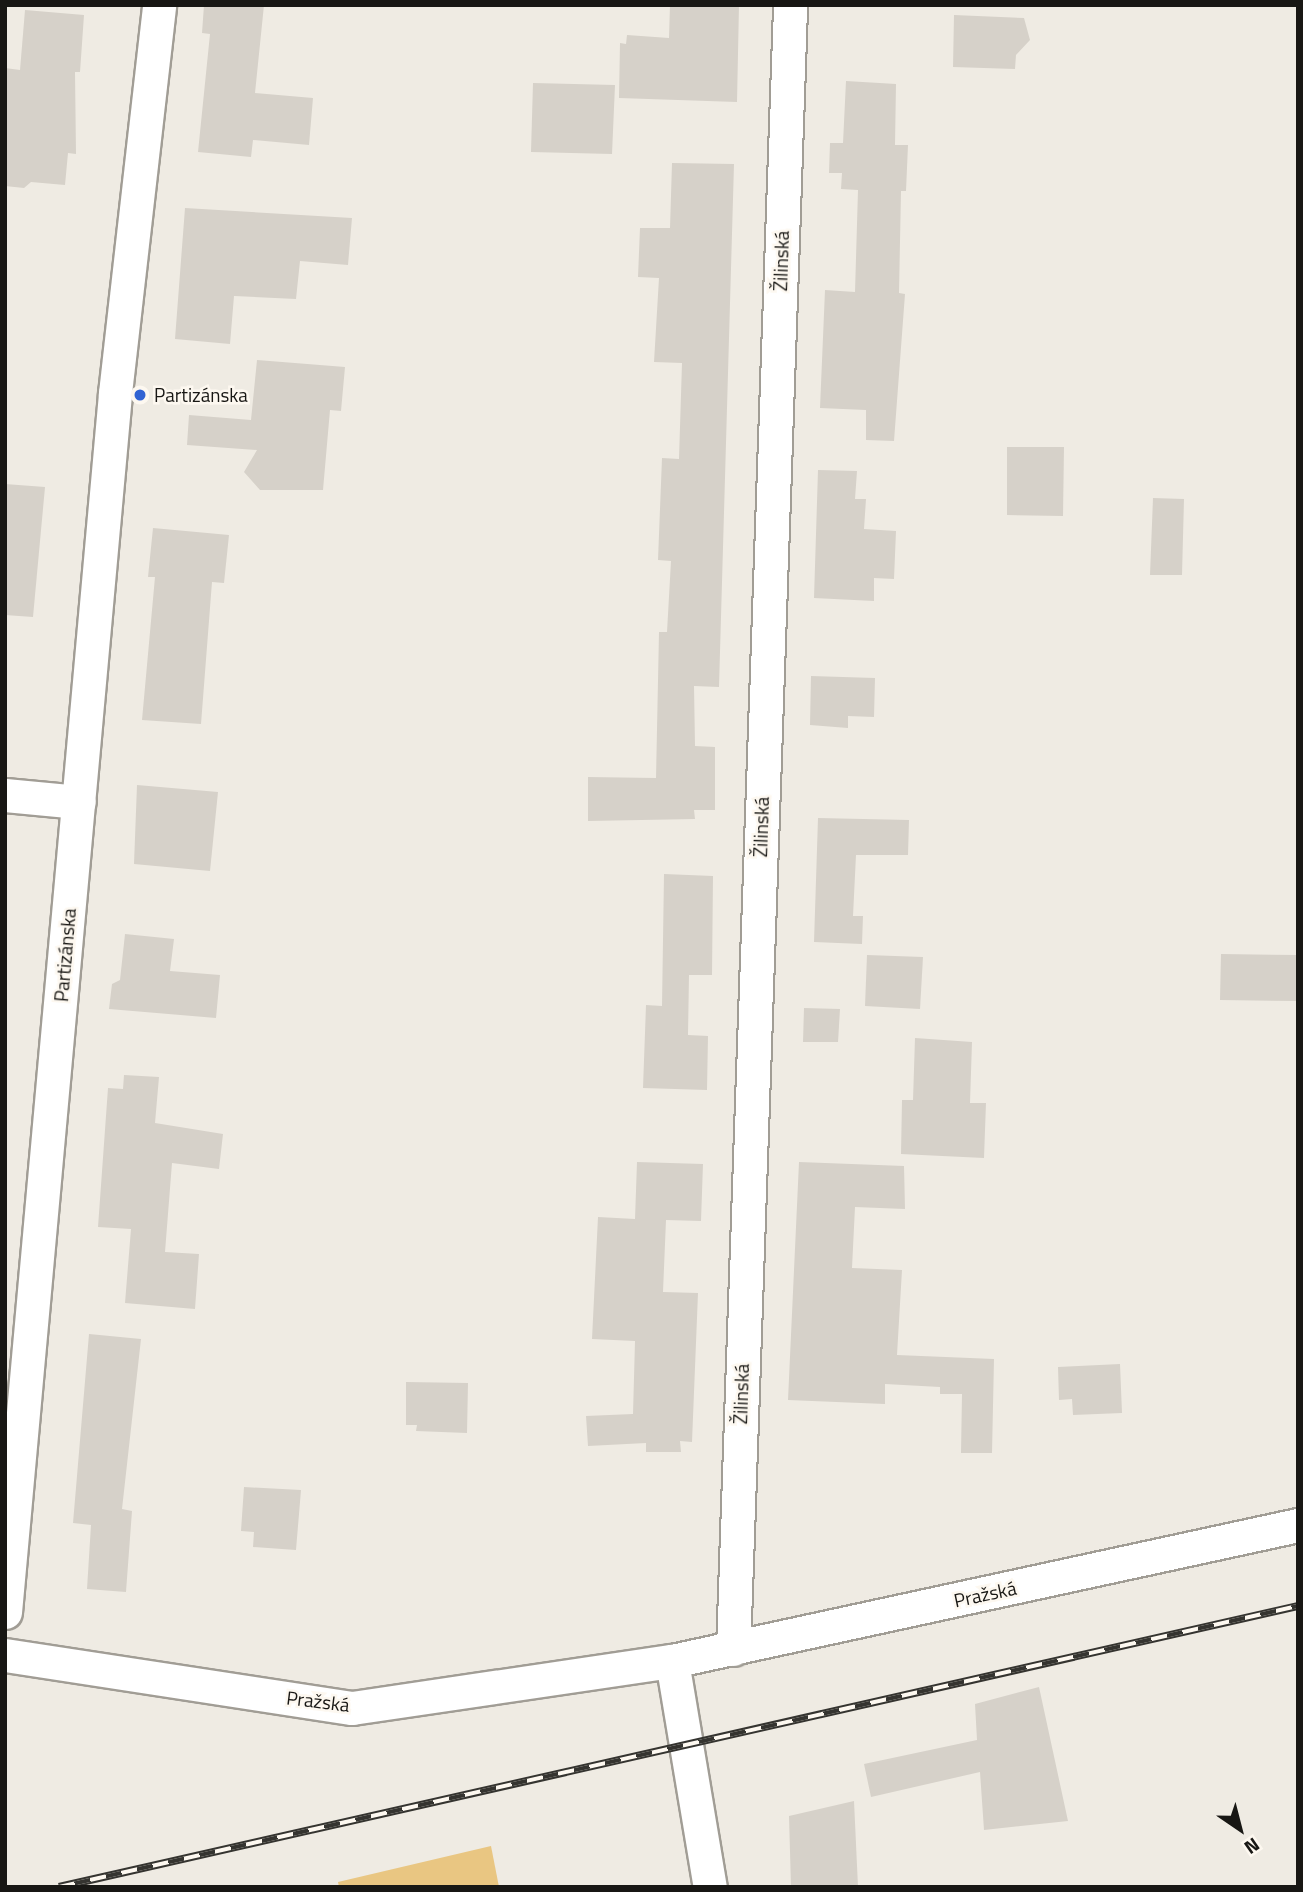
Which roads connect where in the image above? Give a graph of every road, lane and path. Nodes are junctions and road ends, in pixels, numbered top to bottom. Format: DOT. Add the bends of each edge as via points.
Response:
graph roads {
  1 [pos="159,5"];
  2 [pos="790,5"];
  3 [pos="5,795"];
  4 [pos="79,802"];
  5 [pos="1298,1525"];
  6 [pos="5,1612"];
  7 [pos="733,1649"];
  8 [pos="5,1655"];
  9 [pos="672,1661"];
  10 [pos="710,1887"];
  1 -- 4 [label="street, Partizánska" via="114,393"];
  2 -- 7 [label="street, Žilinská"];
  3 -- 4 [label="street"];
  4 -- 6 [label="street, Partizánska"];
  5 -- 7 [label="street, Pražská"];
  7 -- 9 [label="street, Pražská"];
  8 -- 9 [label="street, Pražská" via="352,1708"];
  9 -- 10 [label="street"];
}
